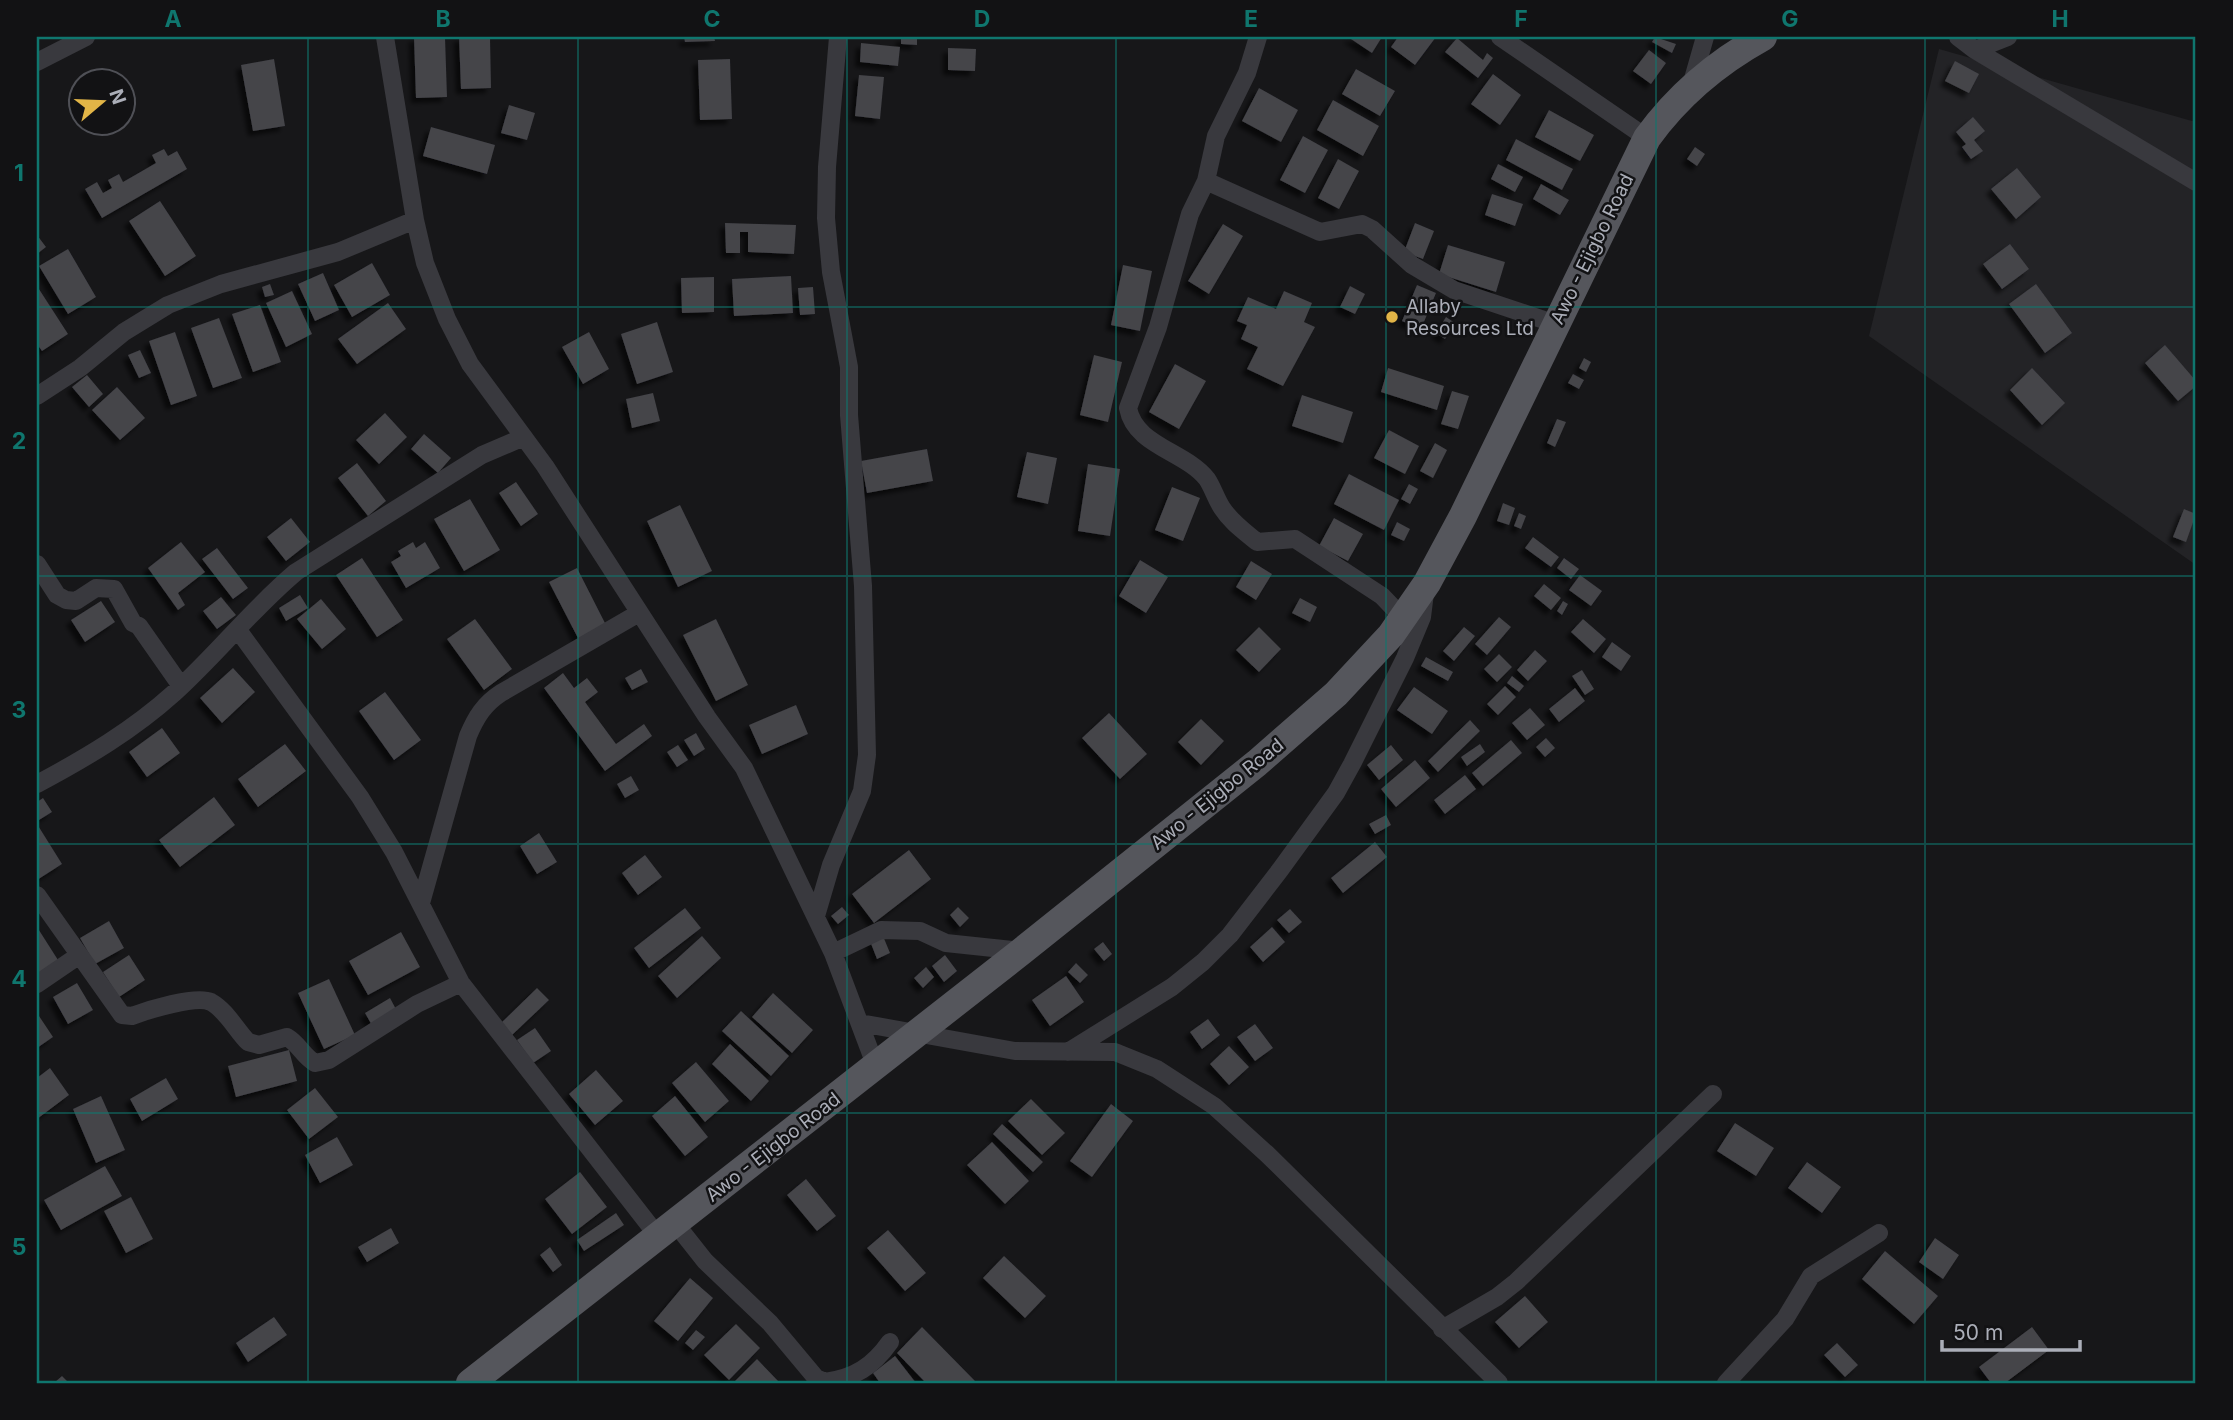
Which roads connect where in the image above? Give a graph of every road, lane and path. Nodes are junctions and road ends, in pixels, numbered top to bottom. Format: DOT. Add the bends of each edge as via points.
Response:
graph roads {
  1 [pos="86,37"];
  2 [pos="385,37"];
  3 [pos="838,37"];
  4 [pos="1258,37"];
  5 [pos="1500,37"];
  6 [pos="1704,37"];
  7 [pos="1763,37"];
  8 [pos="1958,37"];
  9 [pos="2008,37"];
  10 [pos="1975,50"];
  11 [pos="39,58"];
  12 [pos="1691,86"];
  13 [pos="1647,138"];
  14 [pos="1206,181"];
  15 [pos="2196,182"];
  16 [pos="415,220"];
  17 [pos="1556,324"];
  18 [pos="37,396"];
  19 [pos="524,437"];
  20 [pos="37,564"];
  21 [pos="1427,583"];
  22 [pos="639,613"];
  23 [pos="1403,618"];
  24 [pos="238,630"];
  25 [pos="181,686"];
  26 [pos="37,784"];
  27 [pos="37,895"];
  28 [pos="421,903"];
  29 [pos="816,916"];
  30 [pos="1022,951"];
  31 [pos="833,953"];
  32 [pos="78,956"];
  33 [pos="461,983"];
  34 [pos="37,984"];
  35 [pos="860,1023"];
  36 [pos="918,1033"];
  37 [pos="1068,1052"];
  38 [pos="876,1067"];
  39 [pos="1713,1094"];
  40 [pos="666,1229"];
  41 [pos="1879,1234"];
  42 [pos="1442,1329"];
  43 [pos="890,1342"];
  44 [pos="470,1383"];
  45 [pos="1499,1383"];
  46 [pos="1726,1383"];
  1 -- 11 [label="street"];
  2 -- 16 [label="street"];
  3 -- 29 [label="street" via="826,218 849,367 863,586 867,755 862,791 831,865"];
  4 -- 14 [label="street" via="1247,74 1216,136"];
  5 -- 13 [label="street"];
  6 -- 12 [label="street"];
  7 -- 12 [label="main road, Awo - Ejigbo Road"];
  8 -- 10 [label="street"];
  9 -- 10 [label="street"];
  10 -- 15 [label="street"];
  12 -- 13 [label="main road, Awo - Ejigbo Road"];
  13 -- 17 [label="main road, Awo - Ejigbo Road"];
  14 -- 17 [label="street" via="1320,232 1362,224 1412,265 1454,290"];
  14 -- 23 [label="street" via="1190,214 1158,327 1128,408 1130,418 1141,432 1206,479 1234,524 1257,542 1295,539 1382,596"];
  16 -- 18 [label="street" via="338,252 221,284 168,305"];
  16 -- 19 [label="street" via="425,263 447,319 470,364"];
  17 -- 21 [label="main road, Awo - Ejigbo Road"];
  19 -- 22 [label="street"];
  19 -- 24 [label="street" via="482,455 296,572"];
  20 -- 25 [label="street" via="57,595 66,600 76,601 96,588 114,589 133,624 139,626"];
  21 -- 23 [label="main road, Awo - Ejigbo Road"];
  21 -- 37 [label="street" via="1422,617 1352,764 1280,870 1203,962 1172,987"];
  22 -- 28 [label="street" via="501,693 477,716"];
  22 -- 29 [label="street" via="744,768"];
  23 -- 30 [label="main road, Awo - Ejigbo Road" via="1326,703"];
  24 -- 25 [label="street"];
  24 -- 28 [label="street" via="360,797"];
  25 -- 26 [label="street" via="99,751"];
  27 -- 32 [label="street"];
  28 -- 33 [label="street"];
  29 -- 31 [label="street"];
  30 -- 31 [label="street" via="946,943 920,931 881,930"];
  30 -- 36 [label="main road, Awo - Ejigbo Road"];
  31 -- 35 [label="street"];
  32 -- 33 [label="street" via="122,1015 197,999 210,1002 248,1042 260,1045 287,1037 315,1063 329,1060 417,1004"];
  32 -- 34 [label="street"];
  33 -- 40 [label="street"];
  35 -- 36 [label="street"];
  35 -- 38 [label="street"];
  36 -- 37 [label="street" via="1015,1051"];
  36 -- 38 [label="main road, Awo - Ejigbo Road"];
  37 -- 42 [label="street" via="1115,1052 1135,1058 1214,1105"];
  38 -- 40 [label="main road, Awo - Ejigbo Road"];
  39 -- 42 [label="street" via="1516,1282"];
  40 -- 43 [label="street" via="770,1323 816,1378 825,1382 859,1373 875,1363"];
  40 -- 44 [label="main road, Awo - Ejigbo Road"];
  41 -- 46 [label="street" via="1811,1276 1785,1318"];
  42 -- 45 [label="street"];
}
